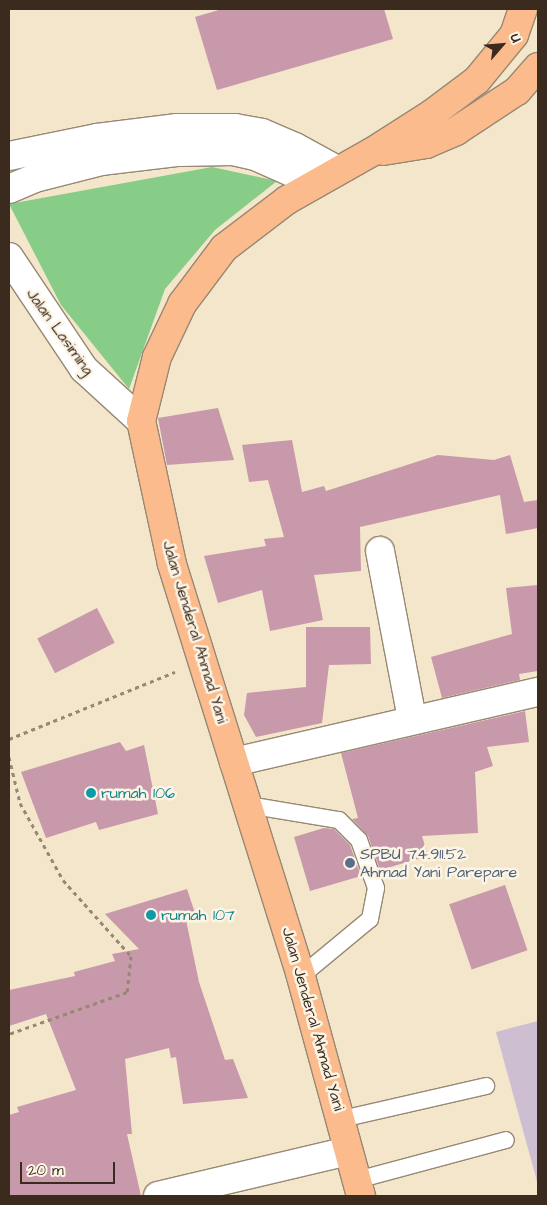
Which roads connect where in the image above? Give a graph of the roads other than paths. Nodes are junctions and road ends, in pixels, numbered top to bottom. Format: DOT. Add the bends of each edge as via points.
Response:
graph roads {
  1 [pos="523,9"];
  2 [pos="538,67"];
  3 [pos="372,152"];
  4 [pos="9,156"];
  5 [pos="326,177"];
  6 [pos="13,179"];
  7 [pos="9,257"];
  8 [pos="141,421"];
  9 [pos="380,552"];
  10 [pos="538,692"];
  11 [pos="412,719"];
  12 [pos="234,762"];
  13 [pos="248,805"];
  14 [pos="301,976"];
  15 [pos="486,1086"];
  16 [pos="342,1119"];
  17 [pos="506,1140"];
  18 [pos="348,1151"];
  19 [pos="359,1188"];
  20 [pos="158,1196"];
  1 -- 3 [label="highway, Jalan Jenderal Ahmad Yani" via="514,36 477,80"];
  2 -- 3 [label="highway, Jalan Jenderal Ahmad Yani" via="517,91 456,131 426,144"];
  3 -- 5 [label="highway, Jalan Jenderal Ahmad Yani"];
  4 -- 5 [label="street" via="107,137 177,128 235,128 262,133 287,143"];
  5 -- 6 [label="street" via="233,152 178,152 101,161"];
  5 -- 8 [label="highway, Jalan Jenderal Ahmad Yani" via="288,200 224,248 182,304 157,357"];
  7 -- 8 [label="street, Jalan Lasiming" via="84,369"];
  8 -- 12 [label="highway, Jalan Jenderal Ahmad Yani" via="172,564"];
  9 -- 11 [label="street"];
  10 -- 11 [label="street"];
  11 -- 12 [label="street"];
  12 -- 13 [label="highway, Jalan Jenderal Ahmad Yani"];
  13 -- 14 [label="highway, Jalan Jenderal Ahmad Yani"];
  13 -- 14 [label="lane" via="339,820 359,840 376,888 370,919"];
  14 -- 16 [label="highway, Jalan Jenderal Ahmad Yani"];
  15 -- 16 [label="lane"];
  16 -- 18 [label="highway, Jalan Jenderal Ahmad Yani"];
  17 -- 19 [label="lane"];
  18 -- 19 [label="highway, Jalan Jenderal Ahmad Yani"];
  18 -- 20 [label="street"];
}
